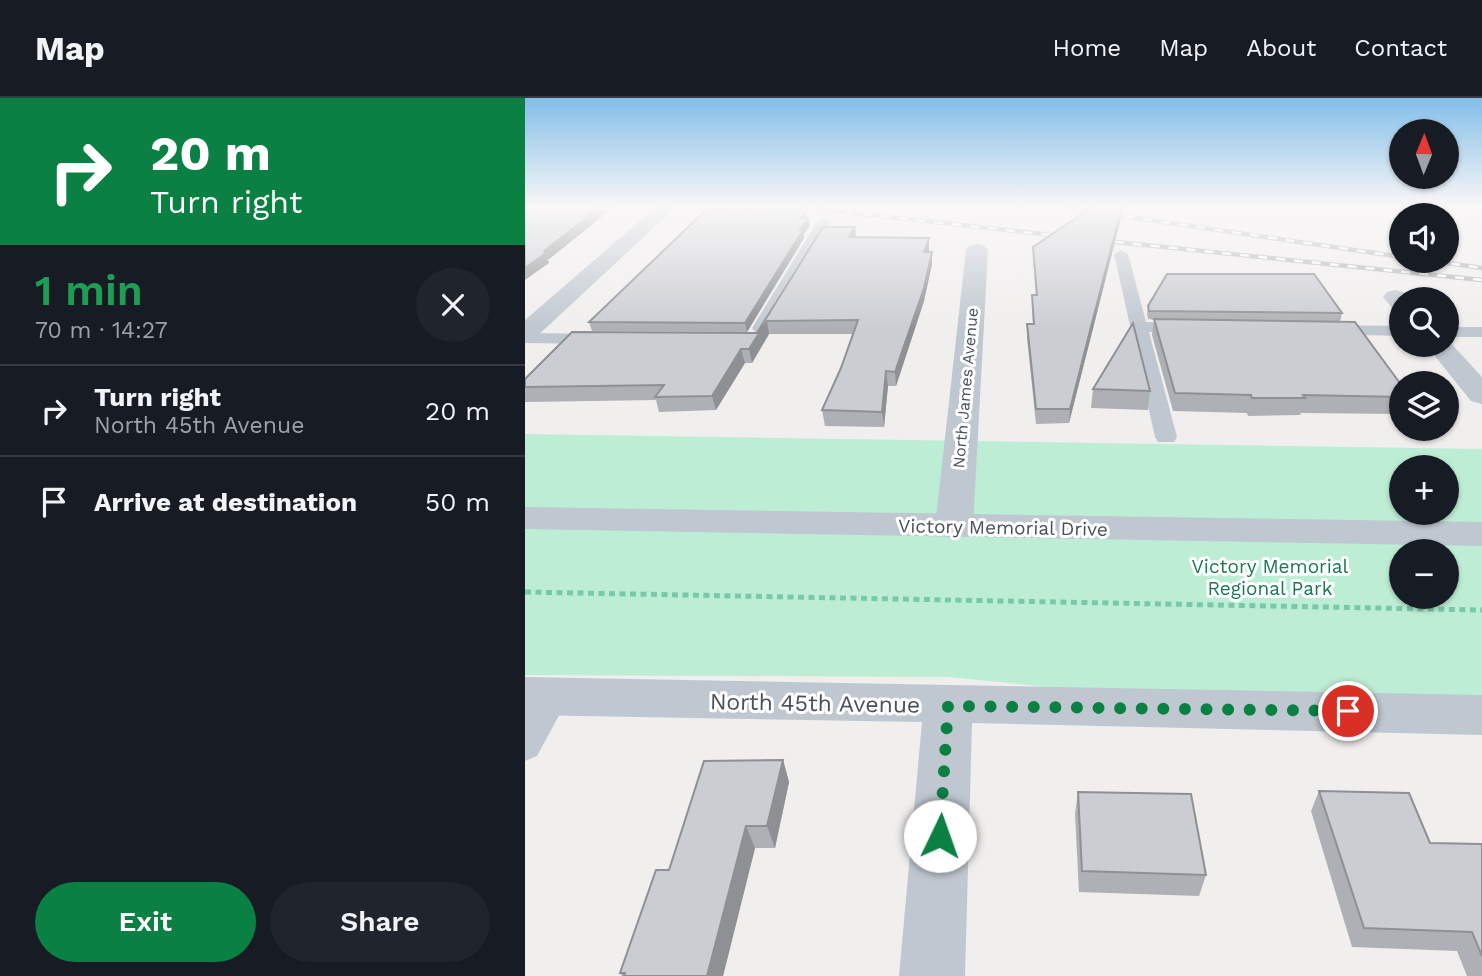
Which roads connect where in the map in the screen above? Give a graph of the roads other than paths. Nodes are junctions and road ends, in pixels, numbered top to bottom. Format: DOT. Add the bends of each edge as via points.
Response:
graph roads {
  1 [pos="622,247"];
  2 [pos="809,247"];
  3 [pos="977,250"];
  4 [pos="1121,254"];
  5 [pos="1139,327"];
  6 [pos="1208,328"];
  7 [pos="1305,330"];
  8 [pos="1389,331"];
  9 [pos="1459,331"];
  10 [pos="1482,332"];
  11 [pos="525,333"];
  12 [pos="525,338"];
  13 [pos="621,339"];
  14 [pos="754,340"];
  15 [pos="1449,357"];
  16 [pos="1482,395"];
  17 [pos="1166,437"];
  18 [pos="525,518"];
  19 [pos="954,527"];
  20 [pos="1482,534"];
  21 [pos="539,696"];
  22 [pos="948,706"];
  23 [pos="1482,715"];
  24 [pos="525,746"];
  25 [pos="932,976"];
  1 -- 11 [label="street"];
  2 -- 14 [label="lane"];
  3 -- 19 [label="street, North James Avenue"];
  4 -- 5 [label="lane"];
  5 -- 6 [label="lane"];
  5 -- 17 [label="lane"];
  7 -- 8 [label="lane"];
  9 -- 10 [label="lane"];
  12 -- 13 [label="lane"];
  15 -- 16 [label="street"];
  18 -- 19 [label="street, Victory Memorial Drive"];
  19 -- 20 [label="street, Victory Memorial Drive"];
  21 -- 22 [label="street, North 45th Avenue"];
  21 -- 24 [label="lane"];
  22 -- 23 [label="street, North 45th Avenue"];
  22 -- 25 [label="street"];
}
